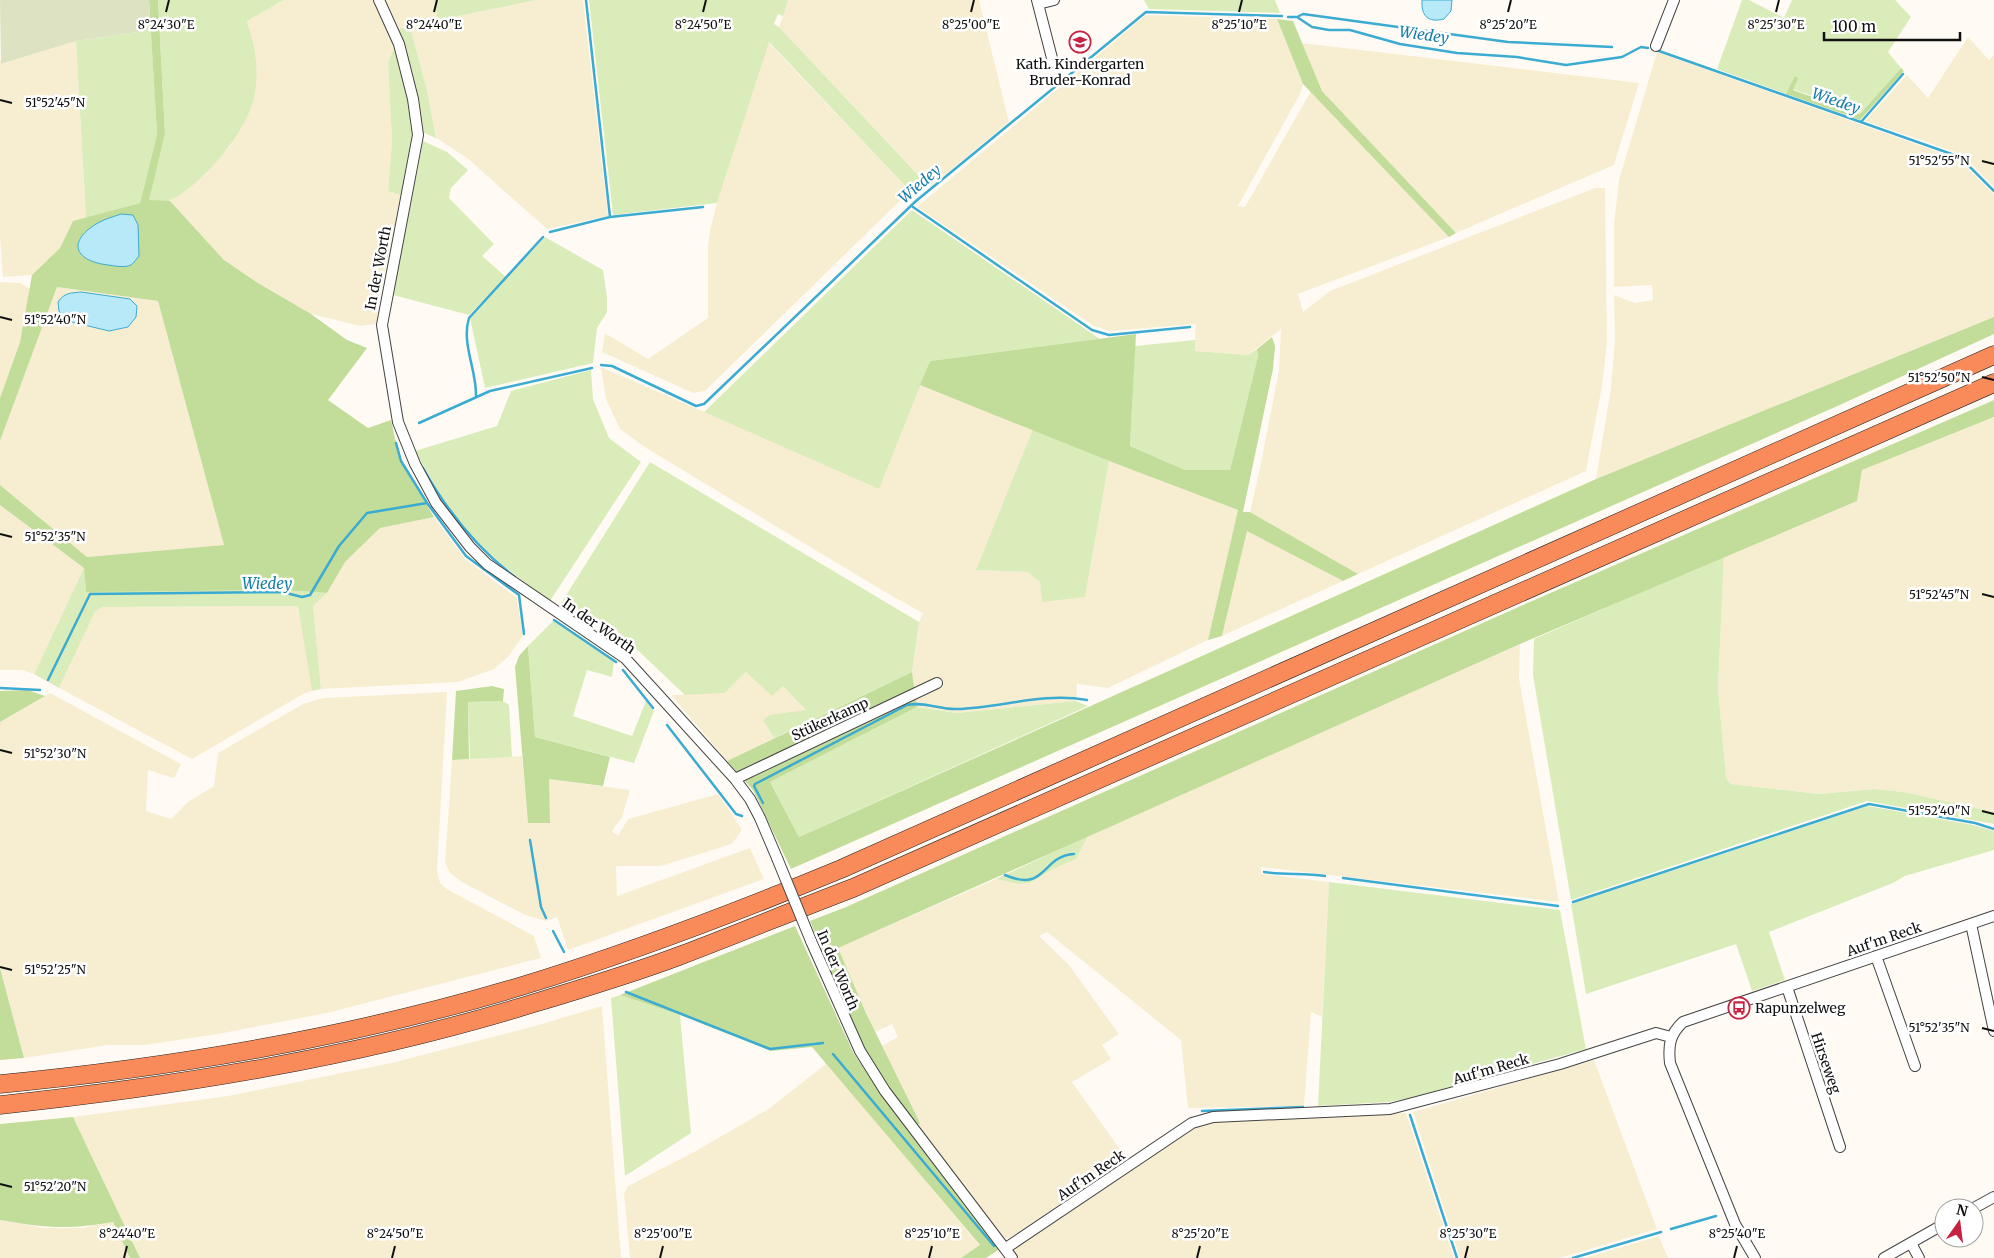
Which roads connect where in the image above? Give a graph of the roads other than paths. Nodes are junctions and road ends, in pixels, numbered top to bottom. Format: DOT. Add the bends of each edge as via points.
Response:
graph roads {
  1 [pos="379,0"];
  2 [pos="1054,0"];
  3 [pos="1674,0"];
  4 [pos="1038,2"];
  5 [pos="1656,46"];
  6 [pos="1053,62"];
  7 [pos="1994,354"];
  8 [pos="1994,383"];
  9 [pos="937,683"];
  10 [pos="735,779"];
  11 [pos="1994,916"];
  12 [pos="1970,924"];
  13 [pos="1876,956"];
  14 [pos="1787,987"];
  15 [pos="1994,1030"];
  16 [pos="1671,1037"];
  17 [pos="1915,1066"];
  18 [pos="0,1084"];
  19 [pos="0,1105"];
  20 [pos="1840,1147"];
  21 [pos="1934,1230"];
  22 [pos="1911,1243"];
  23 [pos="1006,1248"];
  24 [pos="1012,1258"];
  25 [pos="1756,1258"];
  26 [pos="1884,1258"];
  27 [pos="1919,1258"];
  1 -- 10 [label="street, In der Worth" via="399,44 418,135 382,325 398,422 415,464 436,503 487,564 625,658"];
  2 -- 4 [label="street"];
  3 -- 5 [label="street"];
  4 -- 6 [label="street"];
  7 -- 18 [label="highway" via="842,869 670,937 523,986 327,1035 170,1064"];
  8 -- 19 [label="highway" via="852,888 677,957 530,1005 400,1039 225,1075 122,1092"];
  9 -- 10 [label="street, Stükerkamp"];
  10 -- 23 [label="street, In der Worth, bridge" via="760,818 860,1050 885,1091"];
  11 -- 12 [label="street, Auf'm Reck"];
  12 -- 13 [label="street, Auf'm Reck"];
  12 -- 15 [label="street"];
  13 -- 14 [label="street, Auf'm Reck"];
  13 -- 17 [label="street"];
  14 -- 16 [label="street, Auf'm Reck" via="1683,1022"];
  14 -- 20 [label="street, Hirseweg"];
  16 -- 23 [label="street, Auf'm Reck" via="1656,1033 1551,1066 1390,1109 1213,1117 1192,1123"];
  16 -- 25 [label="street" via="1668,1047 1670,1063 1735,1224"];
  21 -- 22 [label="street"];
  22 -- 26 [label="street"];
  22 -- 27 [label="street"];
  23 -- 24 [label="street, In der Worth"];
}
